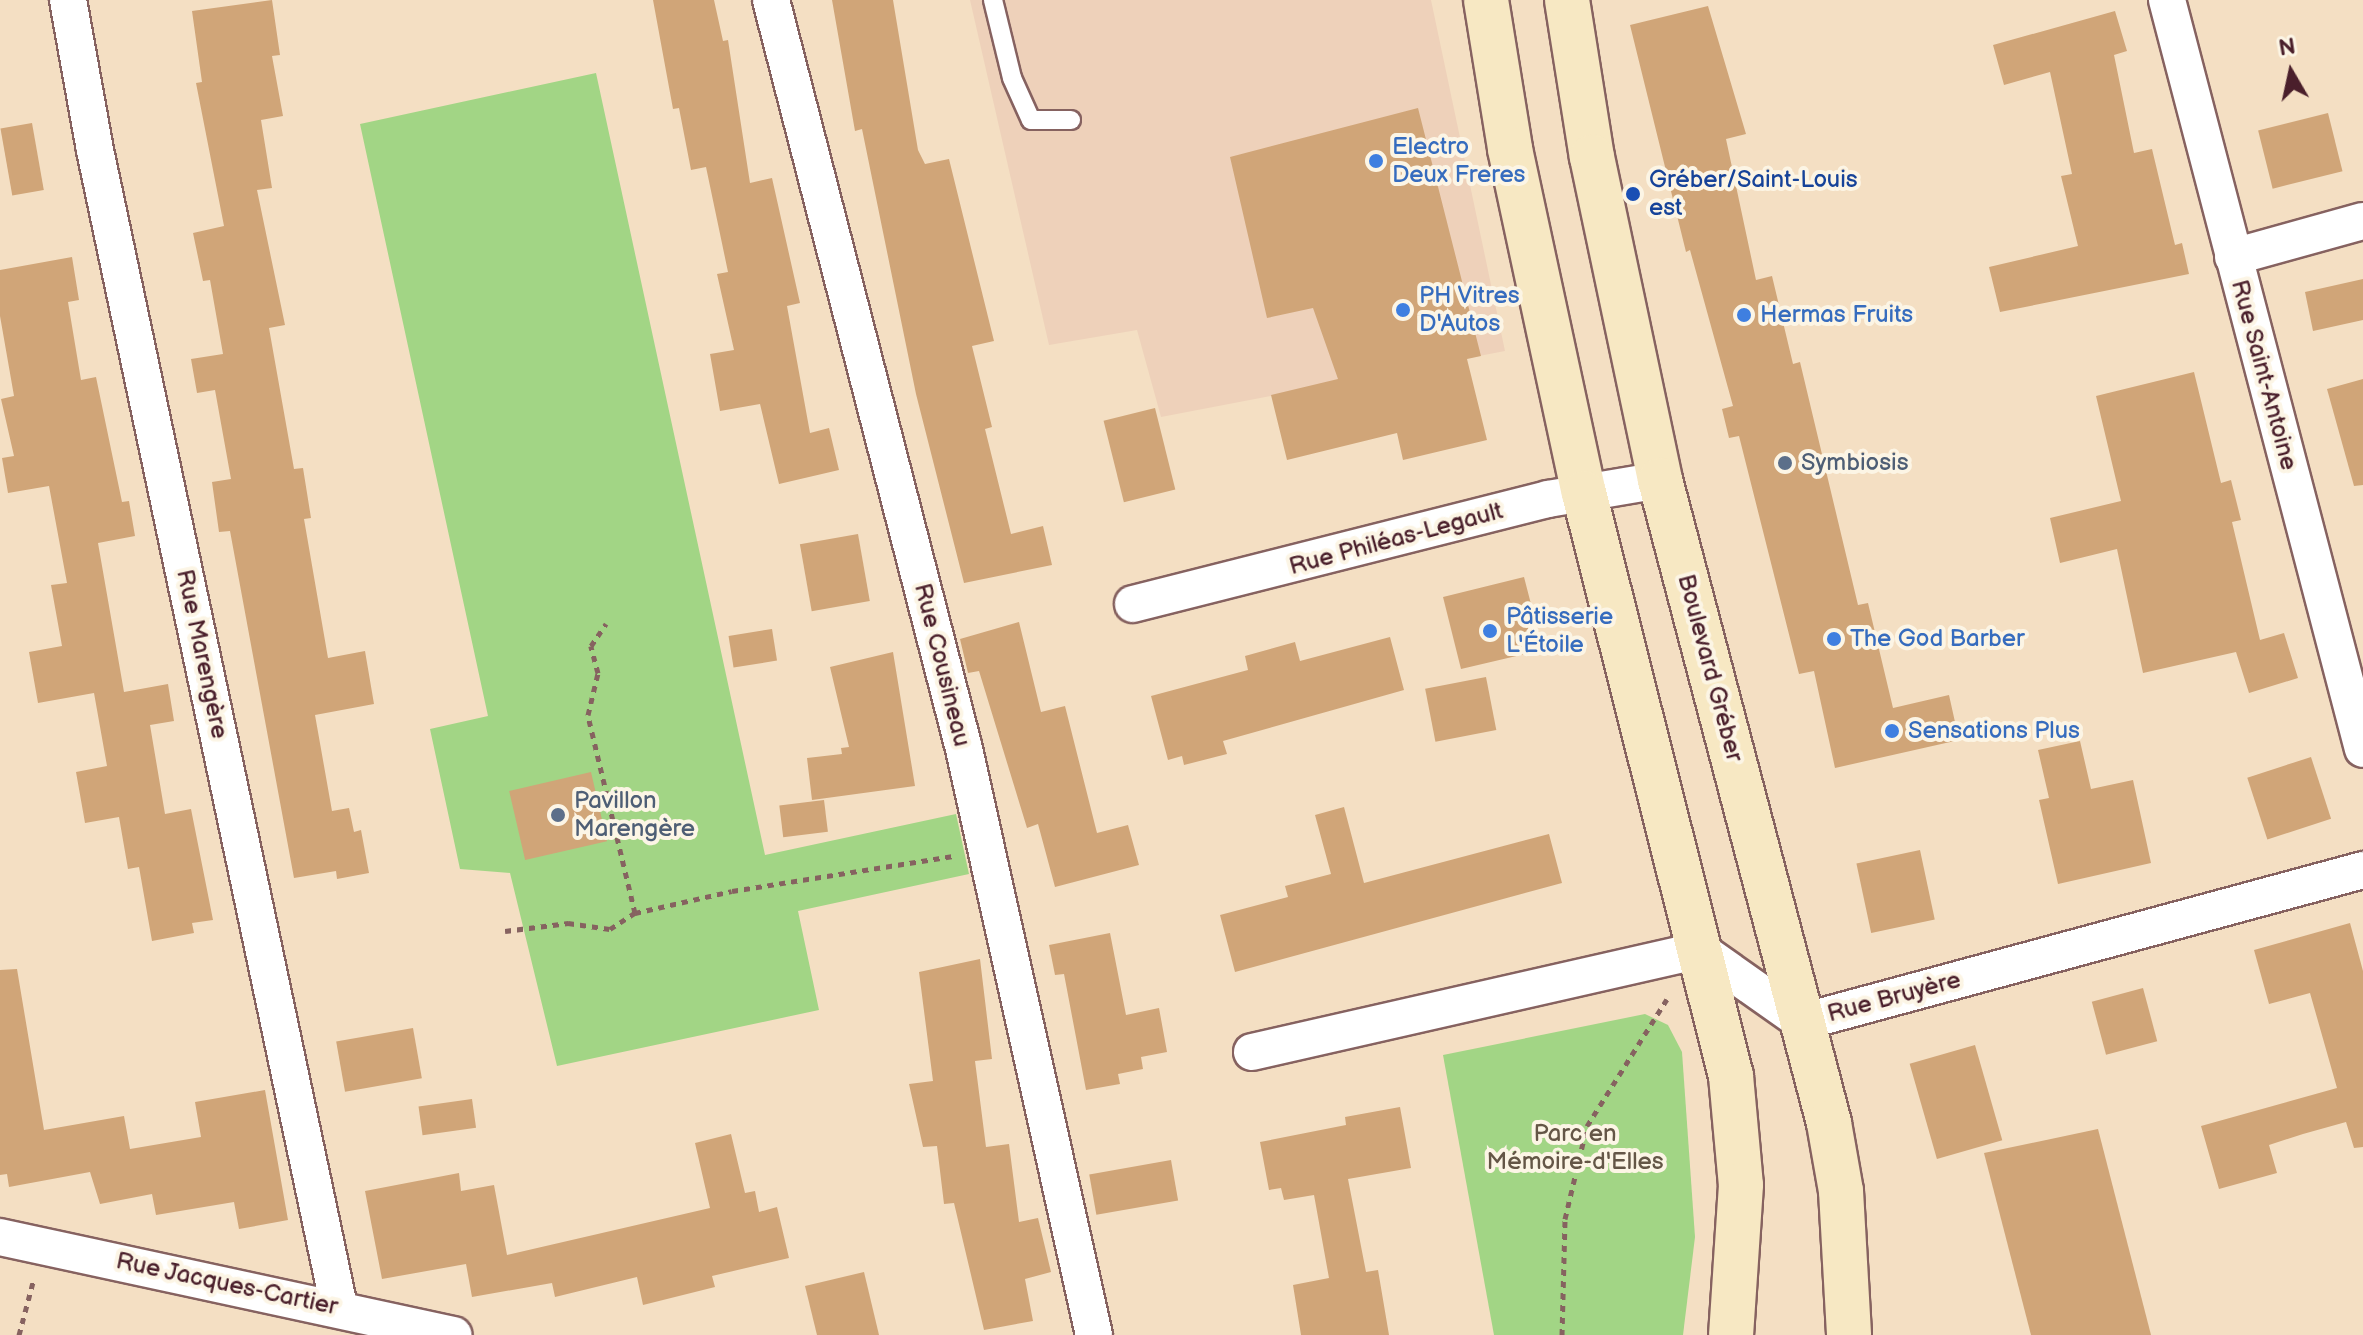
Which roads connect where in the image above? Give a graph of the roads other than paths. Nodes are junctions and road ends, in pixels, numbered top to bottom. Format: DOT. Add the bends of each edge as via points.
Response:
graph roads {
  1 [pos="68,0"];
  2 [pos="771,0"];
  3 [pos="993,0"];
  4 [pos="1486,0"];
  5 [pos="1567,0"];
  6 [pos="1594,0"];
  7 [pos="2167,0"];
  8 [pos="1071,120"];
  9 [pos="1592,157"];
  10 [pos="2363,221"];
  11 [pos="2233,257"];
  12 [pos="1660,480"];
  13 [pos="1584,493"];
  14 [pos="1133,604"];
  15 [pos="2363,749"];
  16 [pos="2363,870"];
  17 [pos="1700,950"];
  18 [pos="1802,1022"];
  19 [pos="1252,1052"];
  20 [pos="0,1237"];
  21 [pos="339,1307"];
  22 [pos="454,1335"];
  23 [pos="1094,1335"];
  24 [pos="1731,1335"];
  25 [pos="1849,1335"];
  1 -- 21 [label="street, Rue Marengère" via="98,166"];
  2 -- 23 [label="street, Rue Cousineau" via="988,851"];
  3 -- 8 [label="lane" via="1012,78 1031,120"];
  4 -- 13 [label="main road" via="1519,191"];
  5 -- 9 [label="main road, Boulevard Gréber"];
  6 -- 9 [label="main road"];
  7 -- 11 [label="street, Rue Saint-Antoine"];
  9 -- 12 [label="main road, Boulevard Gréber"];
  10 -- 11 [label="street"];
  11 -- 15 [label="street, Rue Saint-Antoine"];
  12 -- 13 [label="street, Rue Philéas-Legault"];
  12 -- 18 [label="main road, Boulevard Gréber"];
  13 -- 14 [label="street, Rue Philéas-Legault"];
  13 -- 17 [label="main road"];
  16 -- 18 [label="street, Rue Bruyère"];
  17 -- 18 [label="street, Rue Bruyère"];
  17 -- 19 [label="street"];
  17 -- 24 [label="main road" via="1731,1076 1737,1128 1740,1200"];
  18 -- 25 [label="main road, Boulevard Gréber" via="1841,1191"];
  20 -- 21 [label="street, Rue Jacques-Cartier"];
  21 -- 22 [label="street, Rue Jacques-Cartier"];
}
